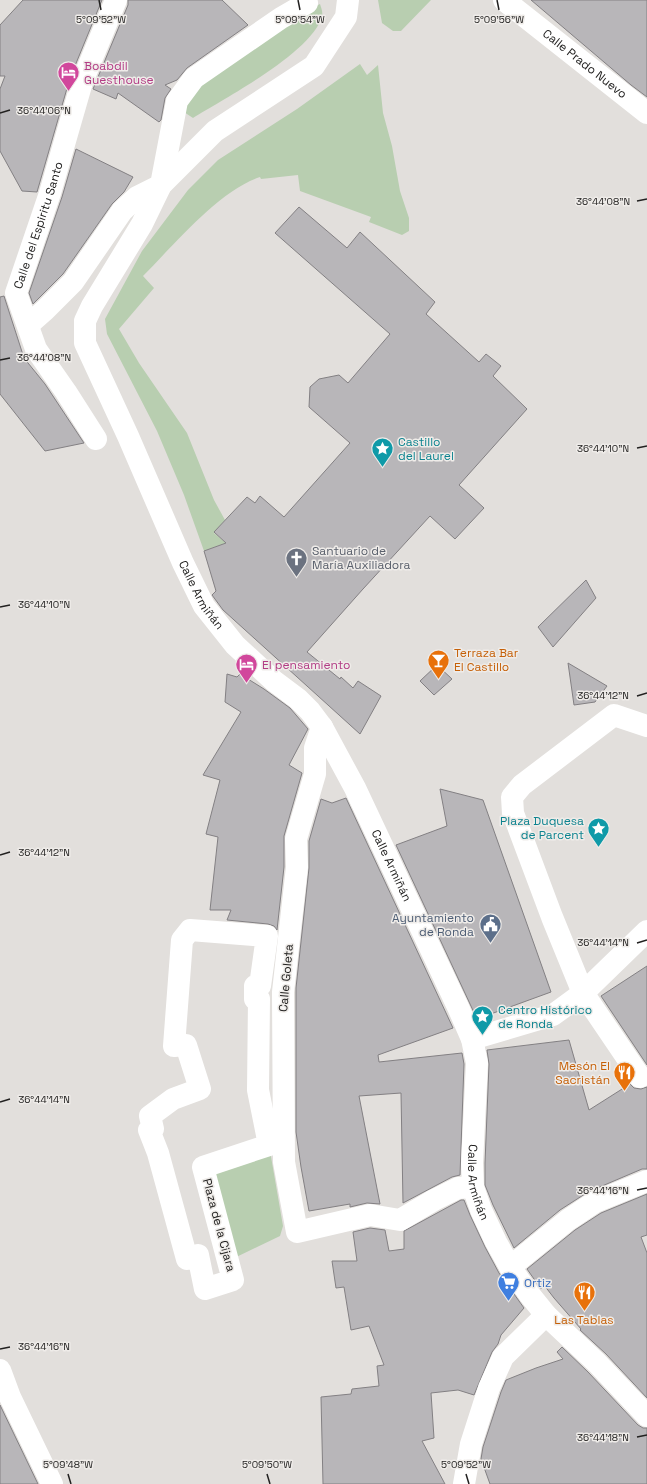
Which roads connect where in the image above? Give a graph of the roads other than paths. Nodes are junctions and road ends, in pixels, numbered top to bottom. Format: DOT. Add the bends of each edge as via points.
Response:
graph roads {
  1 [pos="116,0"];
  2 [pos="348,0"];
  3 [pos="504,0"];
  4 [pos="306,3"];
  5 [pos="647,113"];
  6 [pos="161,185"];
  7 [pos="28,325"];
  8 [pos="96,439"];
  9 [pos="647,726"];
  10 [pos="322,727"];
  11 [pos="647,931"];
  12 [pos="583,993"];
  13 [pos="472,1039"];
  14 [pos="640,1077"];
  15 [pos="200,1089"];
  16 [pos="647,1181"];
  17 [pos="473,1187"];
  18 [pos="510,1267"];
  19 [pos="546,1315"];
  20 [pos="0,1370"];
  21 [pos="647,1416"];
  22 [pos="52,1484"];
  23 [pos="464,1484"];
  1 -- 7 [label="street, Calle del Espiritu Santo" via="82,82 50,193 16,293"];
  2 -- 6 [label="street" via="346,17 314,66 215,131"];
  3 -- 5 [label="street, Calle Prado Nuevo"];
  4 -- 6 [label="street" via="194,78 177,101"];
  6 -- 7 [label="street" via="137,197 122,211 73,282"];
  6 -- 10 [label="street, Calle Armiñán" via="142,224 92,306 85,321 85,343 204,606 235,645 298,699"];
  7 -- 8 [label="street, Calle del Espiritu Santo" via="36,349"];
  9 -- 12 [label="street" via="614,715 522,785 512,797 513,813"];
  10 -- 13 [label="street, Calle Armiñán" via="355,788"];
  10 -- 17 [label="street, Calle Goleta" via="315,748 315,774 296,839 297,867 283,992 284,1162 296,1232 370,1215 400,1220 458,1188"];
  11 -- 12 [label="street"];
  12 -- 13 [label="street" via="553,1015"];
  12 -- 14 [label="street"];
  13 -- 17 [label="street, Calle Armiñán" via="477,1063"];
  15 -- 15 [label="street, Plaza de la Cijara" via="186,1045 174,1046 182,940 190,930 267,936 260,986 255,986 255,1000 259,999 258,1090 268,1145 203,1167 233,1280 205,1289 198,1255 186,1259 158,1153 149,1130 153,1130 150,1116 173,1099"];
  16 -- 18 [label="street" via="595,1202 568,1220"];
  17 -- 18 [label="street, Calle Armiñán" via="481,1210"];
  18 -- 19 [label="street, Calle Armiñán"];
  19 -- 21 [label="street, Calle Armiñán" via="597,1363"];
  19 -- 23 [label="street" via="503,1357 489,1388 471,1444"];
  20 -- 22 [label="street" via="10,1397"];
}
